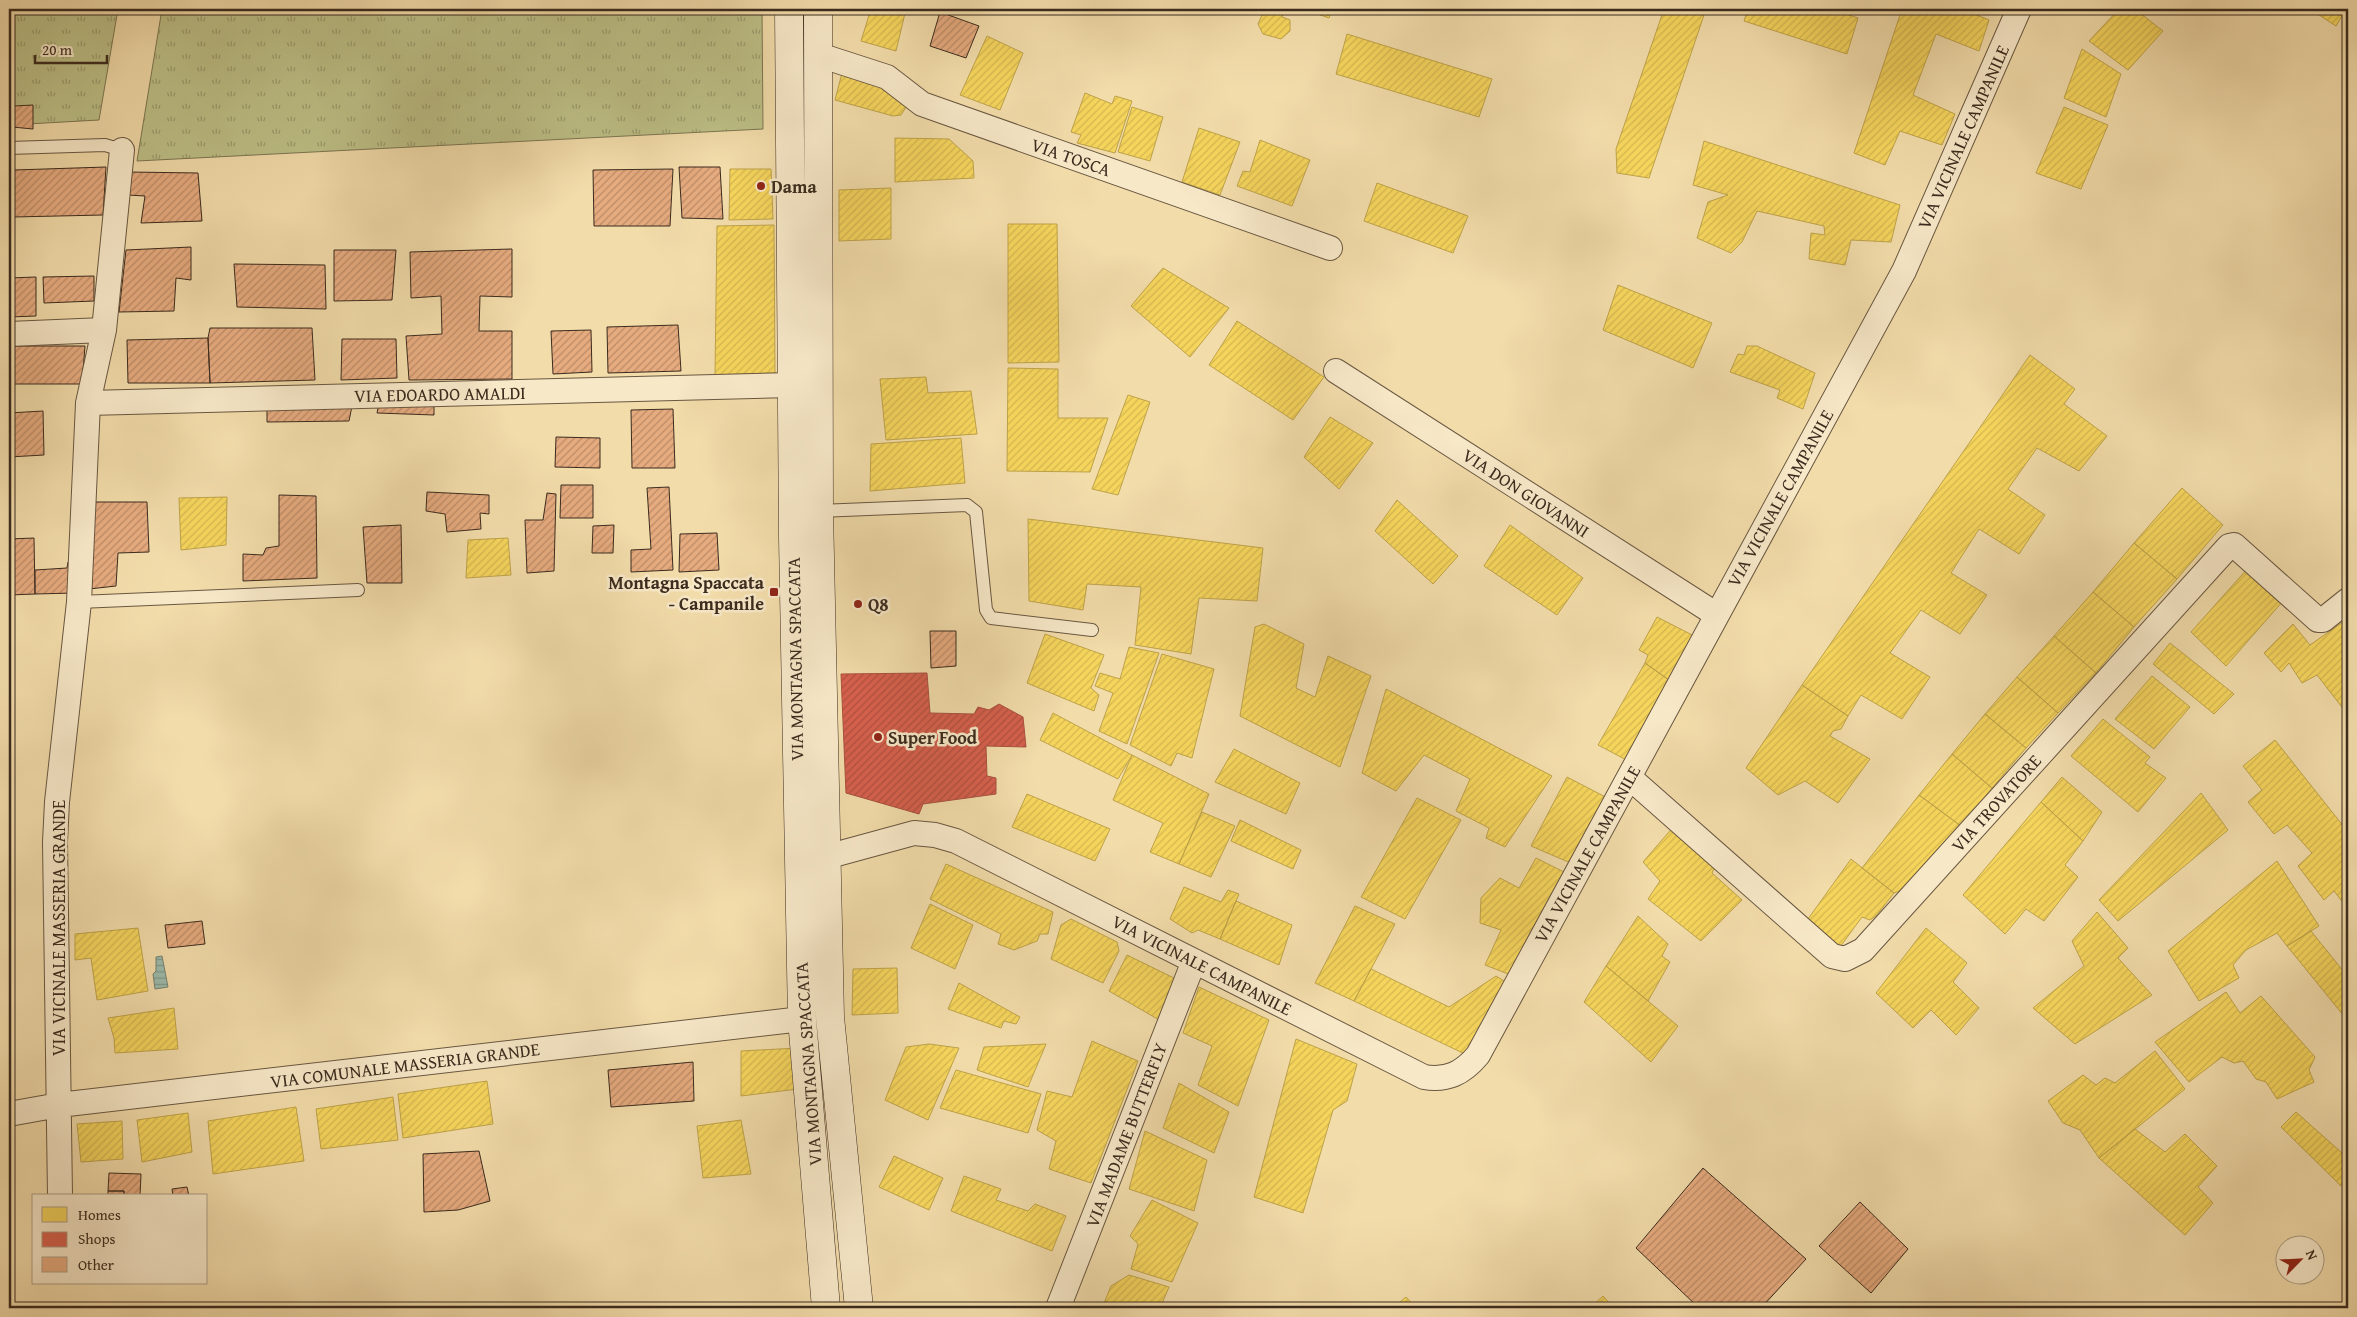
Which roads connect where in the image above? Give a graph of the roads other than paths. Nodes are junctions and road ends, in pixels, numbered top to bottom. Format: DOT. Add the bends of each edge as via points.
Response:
graph roads {
  1 [pos="789,9"];
  2 [pos="818,9"];
  3 [pos="2019,9"];
  4 [pos="819,55"];
  5 [pos="9,148"];
  6 [pos="122,150"];
  7 [pos="1330,248"];
  8 [pos="104,330"];
  9 [pos="9,334"];
  10 [pos="1336,371"];
  11 [pos="792,385"];
  12 [pos="88,403"];
  13 [pos="819,511"];
  14 [pos="358,590"];
  15 [pos="2348,600"];
  16 [pos="79,602"];
  17 [pos="1717,615"];
  18 [pos="1092,630"];
  19 [pos="1629,777"];
  20 [pos="826,857"];
  21 [pos="1194,962"];
  22 [pos="802,1020"];
  23 [pos="59,1105"];
  24 [pos="9,1114"];
  25 [pos="60,1194"];
  26 [pos="826,1308"];
  27 [pos="859,1308"];
  28 [pos="1058,1308"];
  1 -- 11 [label="main road, VIA MONTAGNA SPACCATA"];
  2 -- 4 [label="main road, VIA MONTAGNA SPACCATA"];
  3 -- 17 [label="street, VIA VICINALE CAMPANILE" via="1904,271"];
  4 -- 7 [label="street, VIA TOSCA" via="887,76 922,104"];
  4 -- 13 [label="main road, VIA MONTAGNA SPACCATA"];
  5 -- 6 [label="lane, VIA VICINALE MASSERIA GRANDE" via="105,144"];
  6 -- 8 [label="street, VIA VICINALE MASSERIA GRANDE"];
  8 -- 9 [label="street"];
  8 -- 12 [label="street, VIA VICINALE MASSERIA GRANDE"];
  10 -- 17 [label="street, VIA DON GIOVANNI"];
  11 -- 12 [label="street, VIA EDOARDO AMALDI"];
  11 -- 22 [label="main road, VIA MONTAGNA SPACCATA"];
  12 -- 16 [label="street, VIA VICINALE MASSERIA GRANDE"];
  13 -- 18 [label="lane" via="967,505 976,512 986,610 990,618"];
  13 -- 20 [label="main road, VIA MONTAGNA SPACCATA"];
  14 -- 16 [label="lane"];
  15 -- 19 [label="street, VIA TROVATORE" via="2318,620 2234,545 2228,546 1870,943 1845,959 1832,956"];
  16 -- 23 [label="street, VIA VICINALE MASSERIA GRANDE" via="55,842"];
  17 -- 19 [label="street, VIA VICINALE CAMPANILE"];
  19 -- 21 [label="street, VIA VICINALE CAMPANILE" via="1478,1055 1460,1073 1447,1078 1424,1078"];
  20 -- 21 [label="street, VIA VICINALE CAMPANILE" via="914,833 935,835 956,841"];
  20 -- 27 [label="main road, VIA MONTAGNA SPACCATA" via="830,1016"];
  21 -- 28 [label="street, VIA MADAME BUTTERFLY"];
  22 -- 23 [label="street, VIA COMUNALE MASSERIA GRANDE"];
  22 -- 26 [label="main road, VIA MONTAGNA SPACCATA"];
  23 -- 24 [label="street, VIA COMUNALE MASSERIA GRANDE"];
  23 -- 25 [label="street, VIA VICINALE MASSERIA GRANDE"];
}
